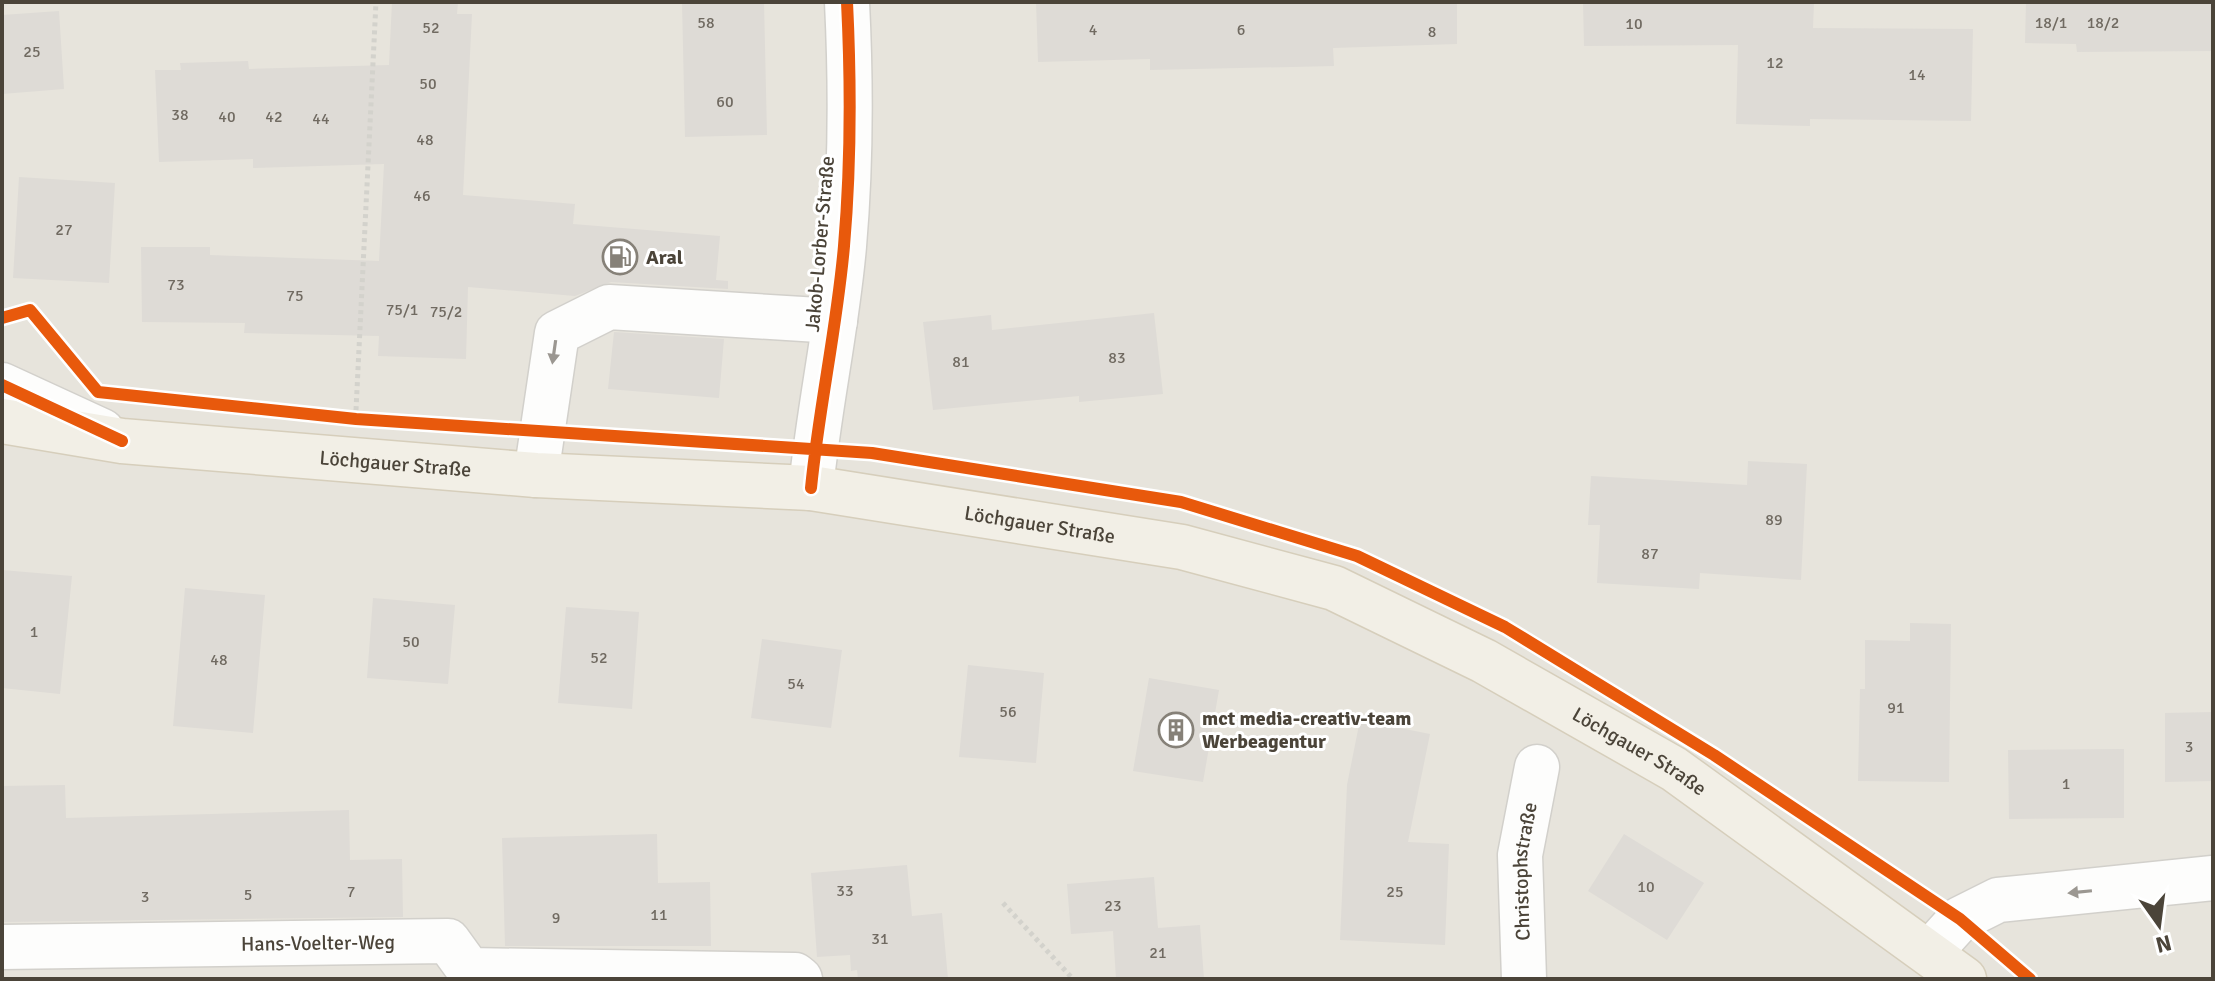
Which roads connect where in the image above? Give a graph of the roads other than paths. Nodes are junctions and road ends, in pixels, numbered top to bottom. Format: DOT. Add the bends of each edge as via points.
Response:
graph roads {
  1 [pos="847,2"];
  2 [pos="835,321"];
  3 [pos="2,385"];
  4 [pos="2,421"];
  5 [pos="122,441"];
  6 [pos="536,475"];
  7 [pos="811,488"];
  8 [pos="1537,767"];
  9 [pos="2213,878"];
  10 [pos="2,947"];
  11 [pos="1931,951"];
  12 [pos="800,979"];
  13 [pos="1524,979"];
  14 [pos="1964,979"];
  1 -- 2 [label="street, Jakob-Lorber-Straße" via="849,145"];
  2 -- 6 [label="street, one-way" via="609,307 557,333"];
  2 -- 7 [label="street, Jakob-Lorber-Straße"];
  3 -- 5 [label="street"];
  4 -- 5 [label="main road, Löchgauer Straße"];
  5 -- 6 [label="main road, Löchgauer Straße"];
  6 -- 7 [label="main road, Löchgauer Straße"];
  7 -- 11 [label="main road, Löchgauer Straße" via="1182,547 1334,588 1484,661 1674,769"];
  8 -- 13 [label="street, Christophstraße" via="1520,855"];
  9 -- 11 [label="street, one-way" via="1998,900 1960,919"];
  10 -- 12 [label="street, Hans-Voelter-Weg" via="448,941 469,970"];
  11 -- 14 [label="main road, Löchgauer Straße"];
}
